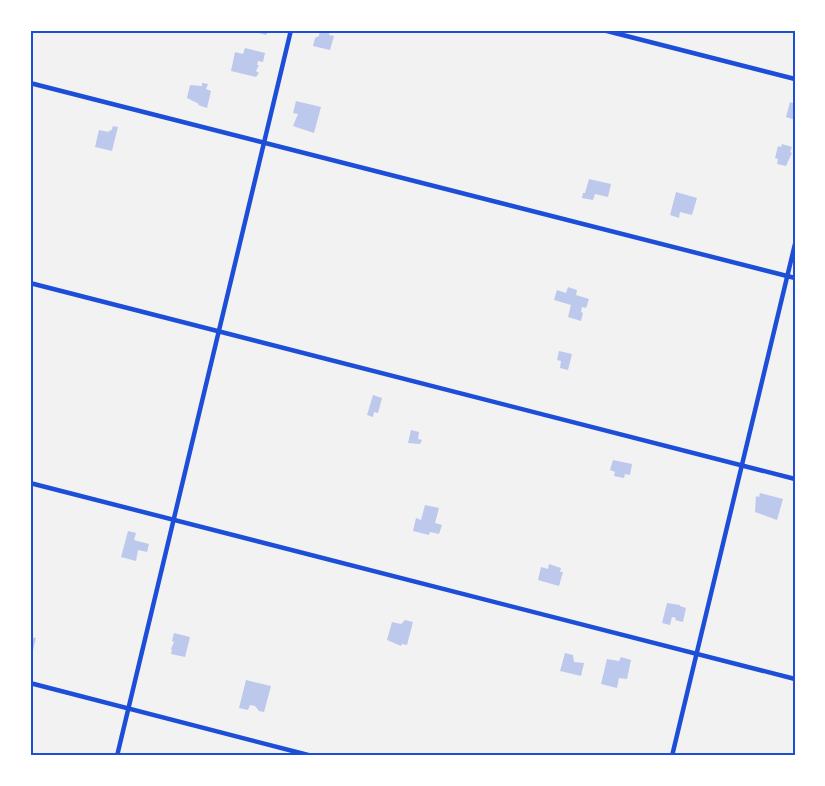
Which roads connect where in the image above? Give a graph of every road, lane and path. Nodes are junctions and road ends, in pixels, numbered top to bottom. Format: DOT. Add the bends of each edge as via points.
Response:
graph roads {
  1 [pos="291,30"];
  2 [pos="603,30"];
  3 [pos="795,79"];
  4 [pos="30,83"];
  5 [pos="264,143"];
  6 [pos="795,244"];
  7 [pos="787,276"];
  8 [pos="795,278"];
  9 [pos="30,284"];
  10 [pos="219,332"];
  11 [pos="742,465"];
  12 [pos="795,479"];
  13 [pos="30,483"];
  14 [pos="174,521"];
  15 [pos="697,654"];
  16 [pos="795,679"];
  17 [pos="30,683"];
  18 [pos="129,709"];
  19 [pos="117,756"];
  20 [pos="312,756"];
  21 [pos="672,756"];
  1 -- 5 [label="street"];
  2 -- 3 [label="street"];
  4 -- 5 [label="street"];
  5 -- 7 [label="street"];
  5 -- 10 [label="street"];
  6 -- 7 [label="street"];
  7 -- 8 [label="street"];
  7 -- 11 [label="street"];
  9 -- 10 [label="street"];
  10 -- 11 [label="street"];
  10 -- 14 [label="street"];
  11 -- 12 [label="street"];
  11 -- 15 [label="street"];
  13 -- 14 [label="street"];
  14 -- 15 [label="street"];
  14 -- 18 [label="street"];
  15 -- 16 [label="street"];
  15 -- 21 [label="street"];
  17 -- 18 [label="street"];
  18 -- 19 [label="street"];
  18 -- 20 [label="street"];
}
